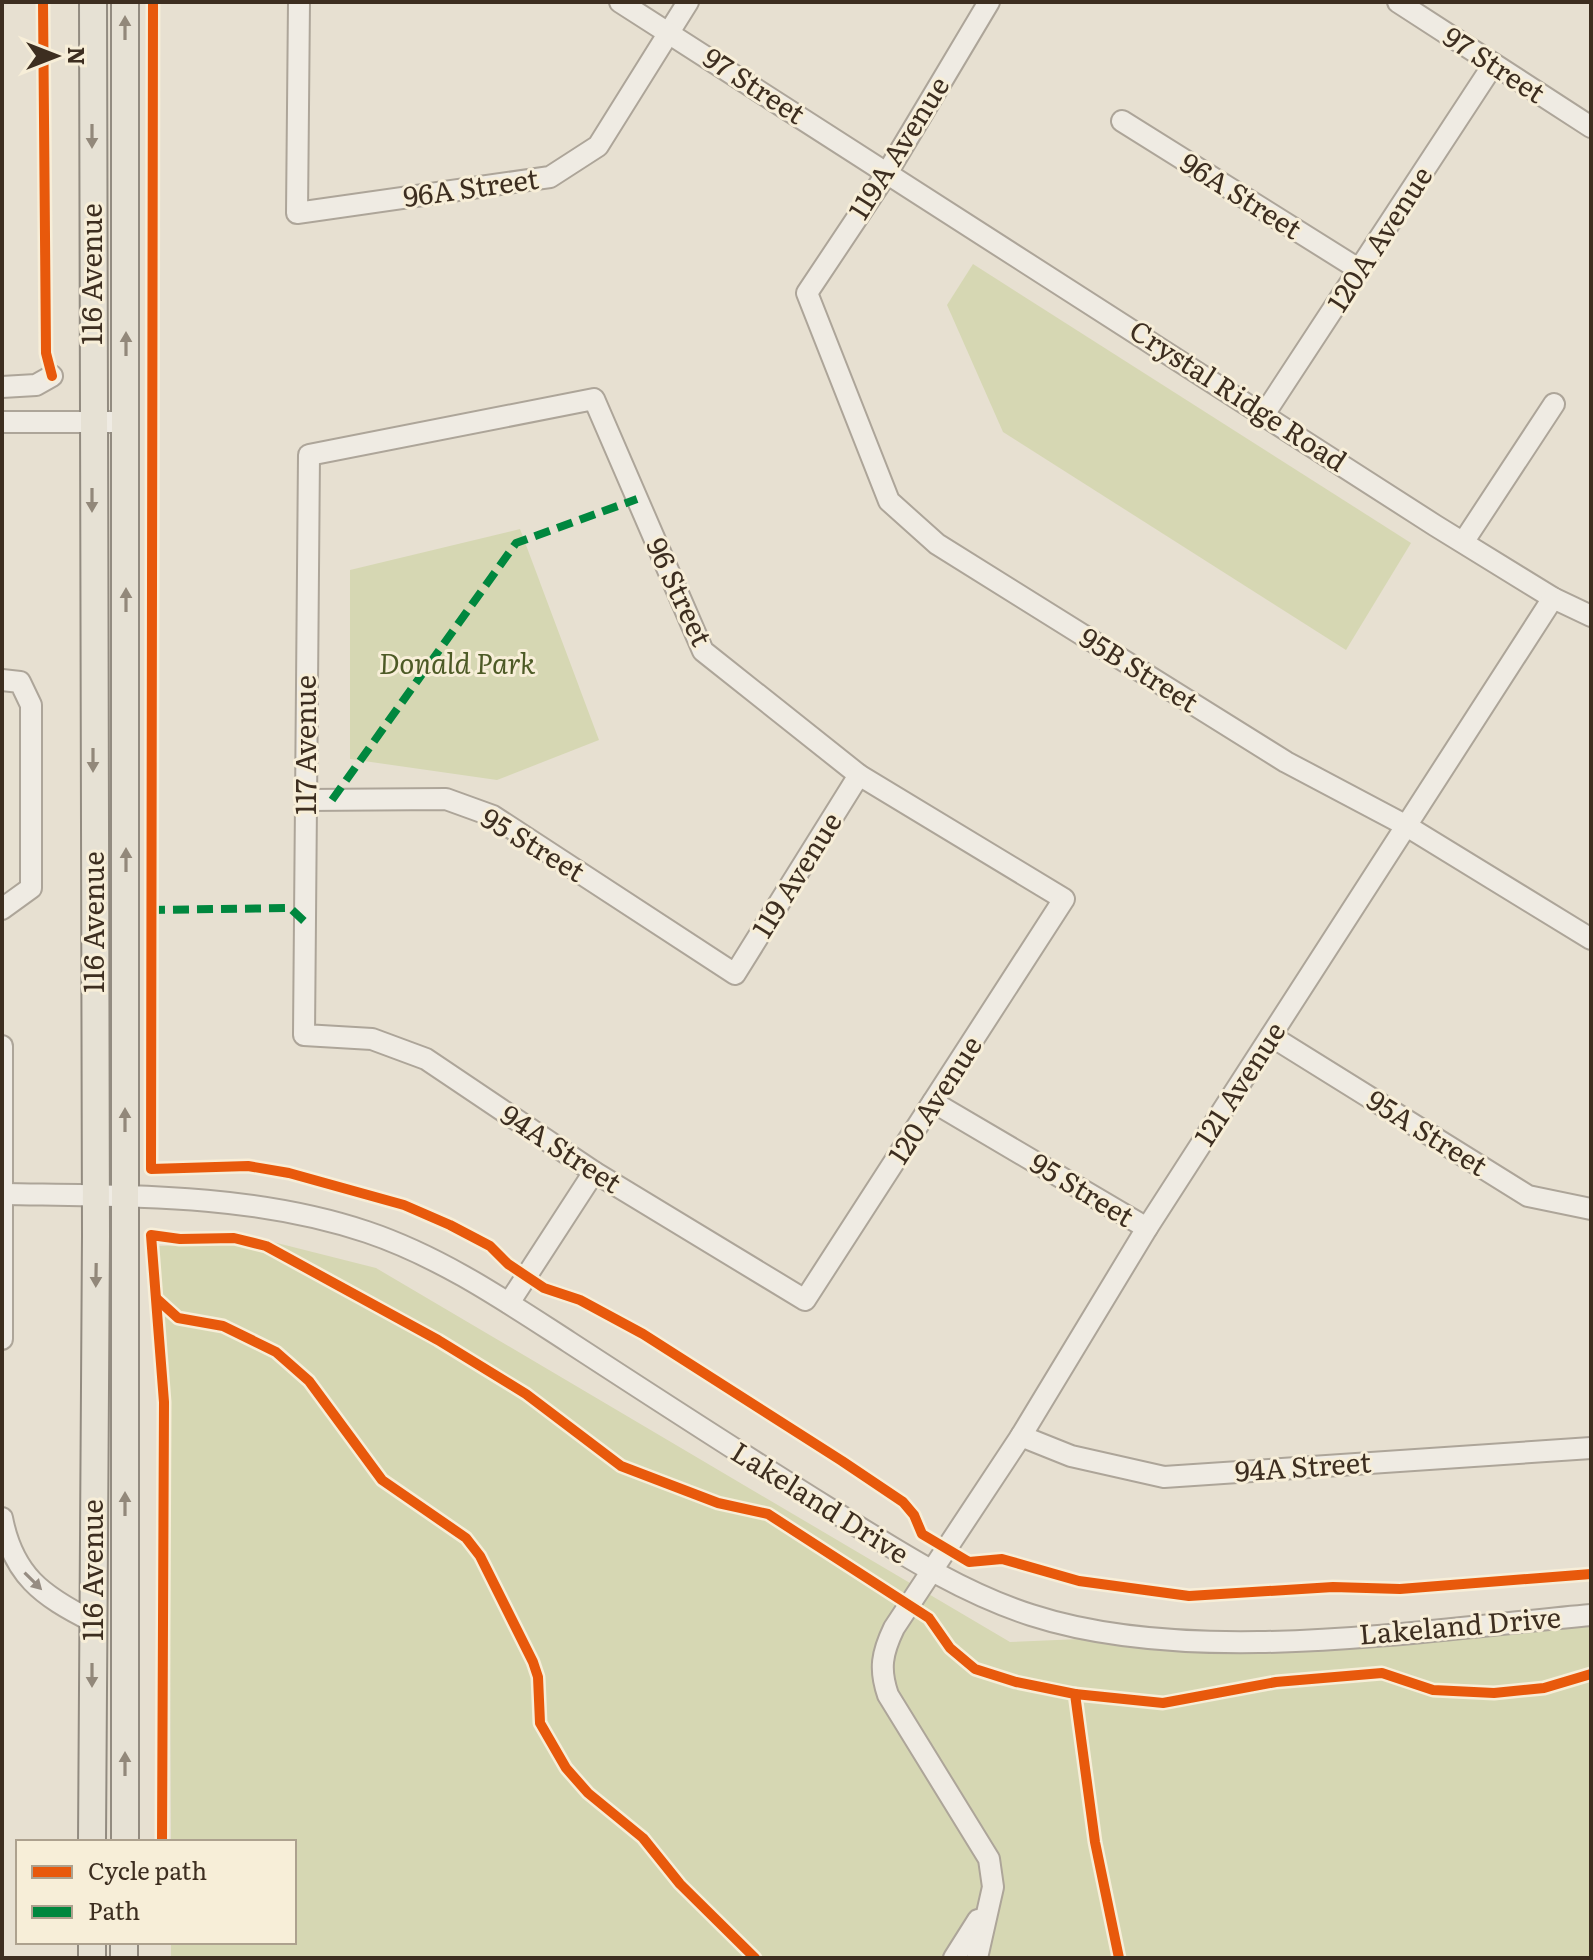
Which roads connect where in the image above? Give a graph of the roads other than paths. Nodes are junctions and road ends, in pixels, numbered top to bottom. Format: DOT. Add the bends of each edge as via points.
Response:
graph roads {
  1 [pos="93,2"];
  2 [pos="125,2"];
  3 [pos="299,2"];
  4 [pos="620,2"];
  5 [pos="688,2"];
  6 [pos="989,2"];
  7 [pos="1398,2"];
  8 [pos="669,32"];
  9 [pos="1493,65"];
  10 [pos="1122,121"];
  11 [pos="1591,127"];
  12 [pos="887,173"];
  13 [pos="1360,270"];
  14 [pos="807,293"];
  15 [pos="52,376"];
  16 [pos="2,387"];
  17 [pos="1554,404"];
  18 [pos="1265,413"];
  19 [pos="2,422"];
  20 [pos="91,422"];
  21 [pos="126,422"];
  22 [pos="309,455"];
  23 [pos="1464,541"];
  24 [pos="1553,598"];
  25 [pos="1591,616"];
  26 [pos="2,680"];
  27 [pos="859,775"];
  28 [pos="306,800"];
  29 [pos="1405,825"];
  30 [pos="1064,899"];
  31 [pos="2,909"];
  32 [pos="1591,939"];
  33 [pos="735,974"];
  34 [pos="304,1035"];
  35 [pos="1271,1036"];
  36 [pos="2,1046"];
  37 [pos="933,1102"];
  38 [pos="594,1172"];
  39 [pos="3,1194"];
  40 [pos="95,1197"];
  41 [pos="126,1198"];
  42 [pos="1591,1209"];
  43 [pos="1147,1228"];
  44 [pos="805,1300"];
  45 [pos="509,1303"];
  46 [pos="2,1339"];
  47 [pos="1021,1436"];
  48 [pos="1591,1448"];
  49 [pos="2,1518"];
  50 [pos="930,1571"];
  51 [pos="1591,1615"];
  52 [pos="92,1621"];
  53 [pos="92,1840"];
  54 [pos="125,1840"];
  55 [pos="990,1904"];
  56 [pos="954,1958"];
  57 [pos="977,1958"];
  1 -- 20 [label="main road, 116 Avenue, one-way"];
  21 -- 2 [label="main road, 116 Avenue, one-way"];
  3 -- 8 [label="street, 96A Street" via="297,213 550,177 598,146"];
  4 -- 8 [label="street, 97 Street"];
  5 -- 8 [label="street"];
  6 -- 12 [label="street, 119A Avenue"];
  7 -- 9 [label="street, 97 Street"];
  8 -- 12 [label="street, 97 Street"];
  9 -- 11 [label="street, 97 Street"];
  9 -- 13 [label="street, 120A Avenue"];
  10 -- 13 [label="street, 96A Street"];
  12 -- 14 [label="street, 119A Avenue"];
  12 -- 18 [label="street, Crystal Ridge Road"];
  13 -- 18 [label="street, 120A Avenue"];
  14 -- 29 [label="street, 95B Street" via="889,501 937,544 1286,762"];
  15 -- 16 [label="street" via="36,385"];
  17 -- 23 [label="street"];
  18 -- 23 [label="street, Crystal Ridge Road"];
  19 -- 20 [label="street"];
  20 -- 21 [label="street"];
  20 -- 40 [label="main road, 116 Avenue, one-way"];
  41 -- 21 [label="main road, 116 Avenue, one-way"];
  22 -- 27 [label="street, 96 Street" via="594,399 703,651"];
  22 -- 28 [label="street, 117 Avenue"];
  23 -- 24 [label="street, Crystal Ridge Road"];
  24 -- 25 [label="street, Crystal Ridge Road"];
  24 -- 29 [label="street, 121 Avenue"];
  26 -- 31 [label="street" via="20,682 31,705 31,888"];
  27 -- 30 [label="street, 96 Street"];
  27 -- 33 [label="street, 119 Avenue"];
  28 -- 33 [label="street, 95 Street" via="446,799 493,816"];
  28 -- 34 [label="street, 117 Avenue"];
  29 -- 32 [label="street, 95B Street"];
  29 -- 35 [label="street, 121 Avenue"];
  30 -- 37 [label="street, 120 Avenue"];
  34 -- 38 [label="street, 94A Street" via="372,1039 426,1059"];
  35 -- 42 [label="street, 95A Street" via="1528,1196"];
  35 -- 43 [label="street, 121 Avenue"];
  36 -- 39 [label="street"];
  37 -- 43 [label="street, 95 Street"];
  37 -- 44 [label="street, 120 Avenue"];
  38 -- 44 [label="street, 94A Street"];
  38 -- 45 [label="street"];
  39 -- 40 [label="street, Lakeland Drive"];
  39 -- 46 [label="street"];
  40 -- 41 [label="street, Lakeland Drive"];
  40 -- 52 [label="main road, 116 Avenue, one-way"];
  41 -- 45 [label="street, Lakeland Drive" via="235,1203 345,1225 407,1248"];
  54 -- 41 [label="main road, 116 Avenue, one-way"];
  43 -- 47 [label="street, 121 Avenue"];
  45 -- 50 [label="street, Lakeland Drive"];
  47 -- 48 [label="street, 94A Street" via="1071,1456 1164,1477"];
  47 -- 50 [label="street, 121 Avenue"];
  49 -- 52 [label="street, one-way" via="8,1546 32,1582 58,1604"];
  50 -- 51 [label="street, Lakeland Drive" via="1032,1616 1137,1639 1304,1640"];
  50 -- 55 [label="street, 121 Avenue" via="884,1650 882,1679 983,1845 993,1875"];
  52 -- 53 [label="main road, 116 Avenue, one-way"];
  55 -- 56 [label="street"];
  55 -- 57 [label="street, 121 Avenue"];
}
